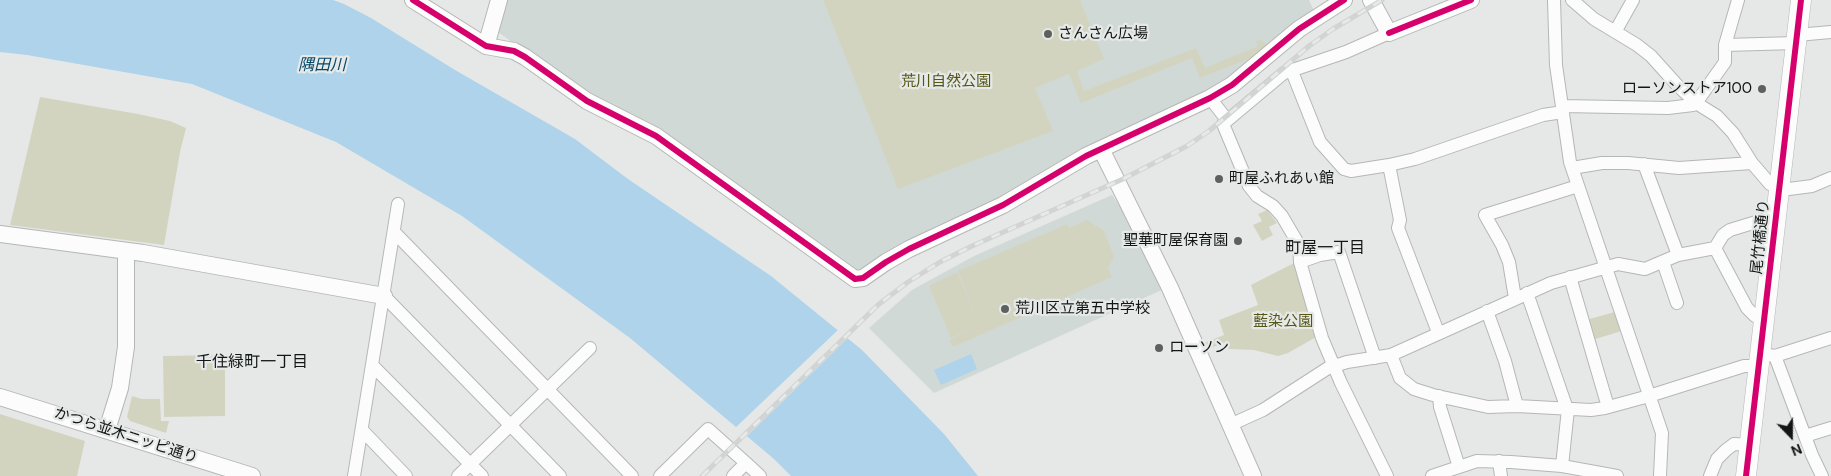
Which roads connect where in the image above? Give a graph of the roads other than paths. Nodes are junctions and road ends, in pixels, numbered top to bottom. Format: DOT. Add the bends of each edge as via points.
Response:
graph roads {
  1 [pos="413,0"];
  2 [pos="499,0"];
  3 [pos="1344,0"];
  4 [pos="1372,0"];
  5 [pos="1471,0"];
  6 [pos="1554,0"];
  7 [pos="1572,0"];
  8 [pos="1633,0"];
  9 [pos="1738,0"];
  10 [pos="1801,0"];
  11 [pos="1615,32"];
  12 [pos="1831,32"];
  13 [pos="1389,33"];
  14 [pos="1796,39"];
  15 [pos="1725,44"];
  16 [pos="486,46"];
  17 [pos="1292,69"];
  18 [pos="1210,98"];
  19 [pos="1696,103"];
  20 [pos="1563,109"];
  21 [pos="1227,120"];
  22 [pos="1102,149"];
  23 [pos="1752,163"];
  24 [pos="1644,164"];
  25 [pos="1389,166"];
  26 [pos="1572,168"];
  27 [pos="1831,178"];
  28 [pos="1578,186"];
  29 [pos="1779,189"];
  30 [pos="398,204"];
  31 [pos="1775,219"];
  32 [pos="395,233"];
  33 [pos="0,234"];
  34 [pos="1715,248"];
  35 [pos="126,251"];
  36 [pos="1678,255"];
  37 [pos="1300,262"];
  38 [pos="1663,262"];
  39 [pos="1606,268"];
  40 [pos="1570,277"];
  41 [pos="1521,295"];
  42 [pos="384,296"];
  43 [pos="1677,304"];
  44 [pos="1487,311"];
  45 [pos="1764,317"];
  46 [pos="1438,332"];
  47 [pos="1831,338"];
  48 [pos="590,348"];
  49 [pos="1391,355"];
  50 [pos="1375,358"];
  51 [pos="1765,358"];
  52 [pos="372,365"];
  53 [pos="1333,366"];
  54 [pos="547,388"];
  55 [pos="0,396"];
  56 [pos="1440,396"];
  57 [pos="1649,396"];
  58 [pos="1517,406"];
  59 [pos="1608,407"];
  60 [pos="1567,409"];
  61 [pos="510,425"];
  62 [pos="1230,425"];
  63 [pos="1831,428"];
  64 [pos="106,430"];
  65 [pos="362,430"];
  66 [pos="1805,436"];
  67 [pos="1750,445"];
  68 [pos="1499,461"];
  69 [pos="746,463"];
  70 [pos="470,464"];
  71 [pos="1562,466"];
  72 [pos="1459,467"];
  73 [pos="252,476"];
  74 [pos="354,476"];
  75 [pos="406,476"];
  76 [pos="458,476"];
  77 [pos="482,476"];
  78 [pos="560,476"];
  79 [pos="632,476"];
  80 [pos="660,476"];
  81 [pos="733,476"];
  82 [pos="760,476"];
  83 [pos="1253,476"];
  84 [pos="1387,476"];
  85 [pos="1432,476"];
  86 [pos="1501,476"];
  87 [pos="1616,476"];
  88 [pos="1660,476"];
  89 [pos="1710,476"];
  90 [pos="1746,476"];
  91 [pos="1822,476"];
  1 -- 16 [label="street"];
  2 -- 16 [label="street"];
  3 -- 18 [label="street" via="1299,29 1232,85"];
  4 -- 13 [label="street"];
  5 -- 13 [label="street"];
  6 -- 20 [label="street" via="1556,65"];
  7 -- 11 [label="street"];
  8 -- 11 [label="street"];
  9 -- 15 [label="street"];
  10 -- 14 [label="main road, 尾竹橋通り"];
  11 -- 19 [label="street" via="1650,56"];
  12 -- 14 [label="street"];
  13 -- 17 [label="street" via="1346,52"];
  14 -- 15 [label="street"];
  14 -- 29 [label="main road, 尾竹橋通り"];
  15 -- 19 [label="street" via="1724,62"];
  16 -- 22 [label="street" via="514,51 587,101 656,136 855,279 863,278 909,249 1003,205"];
  17 -- 21 [label="street"];
  17 -- 25 [label="street" via="1320,142 1344,169 1358,171"];
  18 -- 21 [label="street"];
  18 -- 22 [label="street"];
  19 -- 20 [label="street" via="1668,108"];
  19 -- 23 [label="street" via="1717,116 1733,133"];
  20 -- 25 [label="street"];
  20 -- 26 [label="street"];
  21 -- 37 [label="street" via="1223,124 1249,186 1282,216 1299,245"];
  22 -- 62 [label="street" via="1170,288"];
  23 -- 24 [label="street" via="1679,168"];
  23 -- 29 [label="street" via="1767,182"];
  24 -- 26 [label="street" via="1602,163"];
  24 -- 36 [label="street"];
  25 -- 46 [label="street" via="1400,220 1398,228"];
  26 -- 28 [label="street"];
  27 -- 29 [label="street" via="1812,186"];
  28 -- 39 [label="street"];
  28 -- 41 [label="street" via="1485,215 1502,245"];
  29 -- 31 [label="main road, 尾竹橋通り"];
  30 -- 32 [label="street"];
  31 -- 34 [label="street" via="1766,218 1730,230"];
  31 -- 45 [label="main road, 尾竹橋通り"];
  32 -- 42 [label="street"];
  32 -- 54 [label="street"];
  33 -- 35 [label="street"];
  34 -- 36 [label="street"];
  34 -- 45 [label="street" via="1748,308 1755,316"];
  35 -- 42 [label="street"];
  35 -- 64 [label="street" via="126,347 120,388"];
  36 -- 38 [label="street"];
  37 -- 50 [label="street" via="1338,252"];
  37 -- 53 [label="street"];
  38 -- 39 [label="street" via="1645,269 1618,264"];
  38 -- 43 [label="street"];
  39 -- 40 [label="street"];
  39 -- 57 [label="street"];
  40 -- 41 [label="street"];
  40 -- 59 [label="street"];
  41 -- 44 [label="street"];
  41 -- 60 [label="street"];
  42 -- 52 [label="street"];
  42 -- 61 [label="street"];
  44 -- 46 [label="street"];
  44 -- 58 [label="street"];
  45 -- 51 [label="main road, 尾竹橋通り"];
  46 -- 49 [label="street"];
  47 -- 51 [label="street"];
  48 -- 54 [label="street"];
  49 -- 50 [label="street"];
  49 -- 56 [label="street" via="1400,378 1414,389"];
  50 -- 53 [label="street"];
  51 -- 57 [label="street"];
  51 -- 66 [label="street"];
  51 -- 67 [label="main road, 尾竹橋通り"];
  52 -- 65 [label="street"];
  52 -- 70 [label="street"];
  53 -- 62 [label="street" via="1263,410"];
  53 -- 84 [label="street"];
  54 -- 61 [label="street"];
  54 -- 79 [label="street"];
  55 -- 64 [label="street, かつら並木ニッピ通り"];
  56 -- 58 [label="street" via="1488,407"];
  56 -- 72 [label="street" via="1440,407"];
  57 -- 59 [label="street"];
  57 -- 88 [label="street" via="1662,433"];
  58 -- 60 [label="street"];
  59 -- 60 [label="street"];
  60 -- 71 [label="street"];
  61 -- 70 [label="street"];
  61 -- 78 [label="street"];
  62 -- 83 [label="street"];
  63 -- 66 [label="street"];
  64 -- 73 [label="street, かつら並木ニッピ通り"];
  65 -- 74 [label="street"];
  65 -- 75 [label="street"];
  66 -- 91 [label="street"];
  67 -- 89 [label="street" via="1734,444 1726,450 1717,459"];
  67 -- 90 [label="main road, 尾竹橋通り"];
  68 -- 71 [label="street"];
  68 -- 72 [label="street" via="1477,461"];
  68 -- 86 [label="street"];
  69 -- 80 [label="street" via="708,429"];
  69 -- 81 [label="street"];
  69 -- 82 [label="street"];
  70 -- 76 [label="street"];
  70 -- 77 [label="street"];
  71 -- 87 [label="street"];
  72 -- 85 [label="street"];
}
